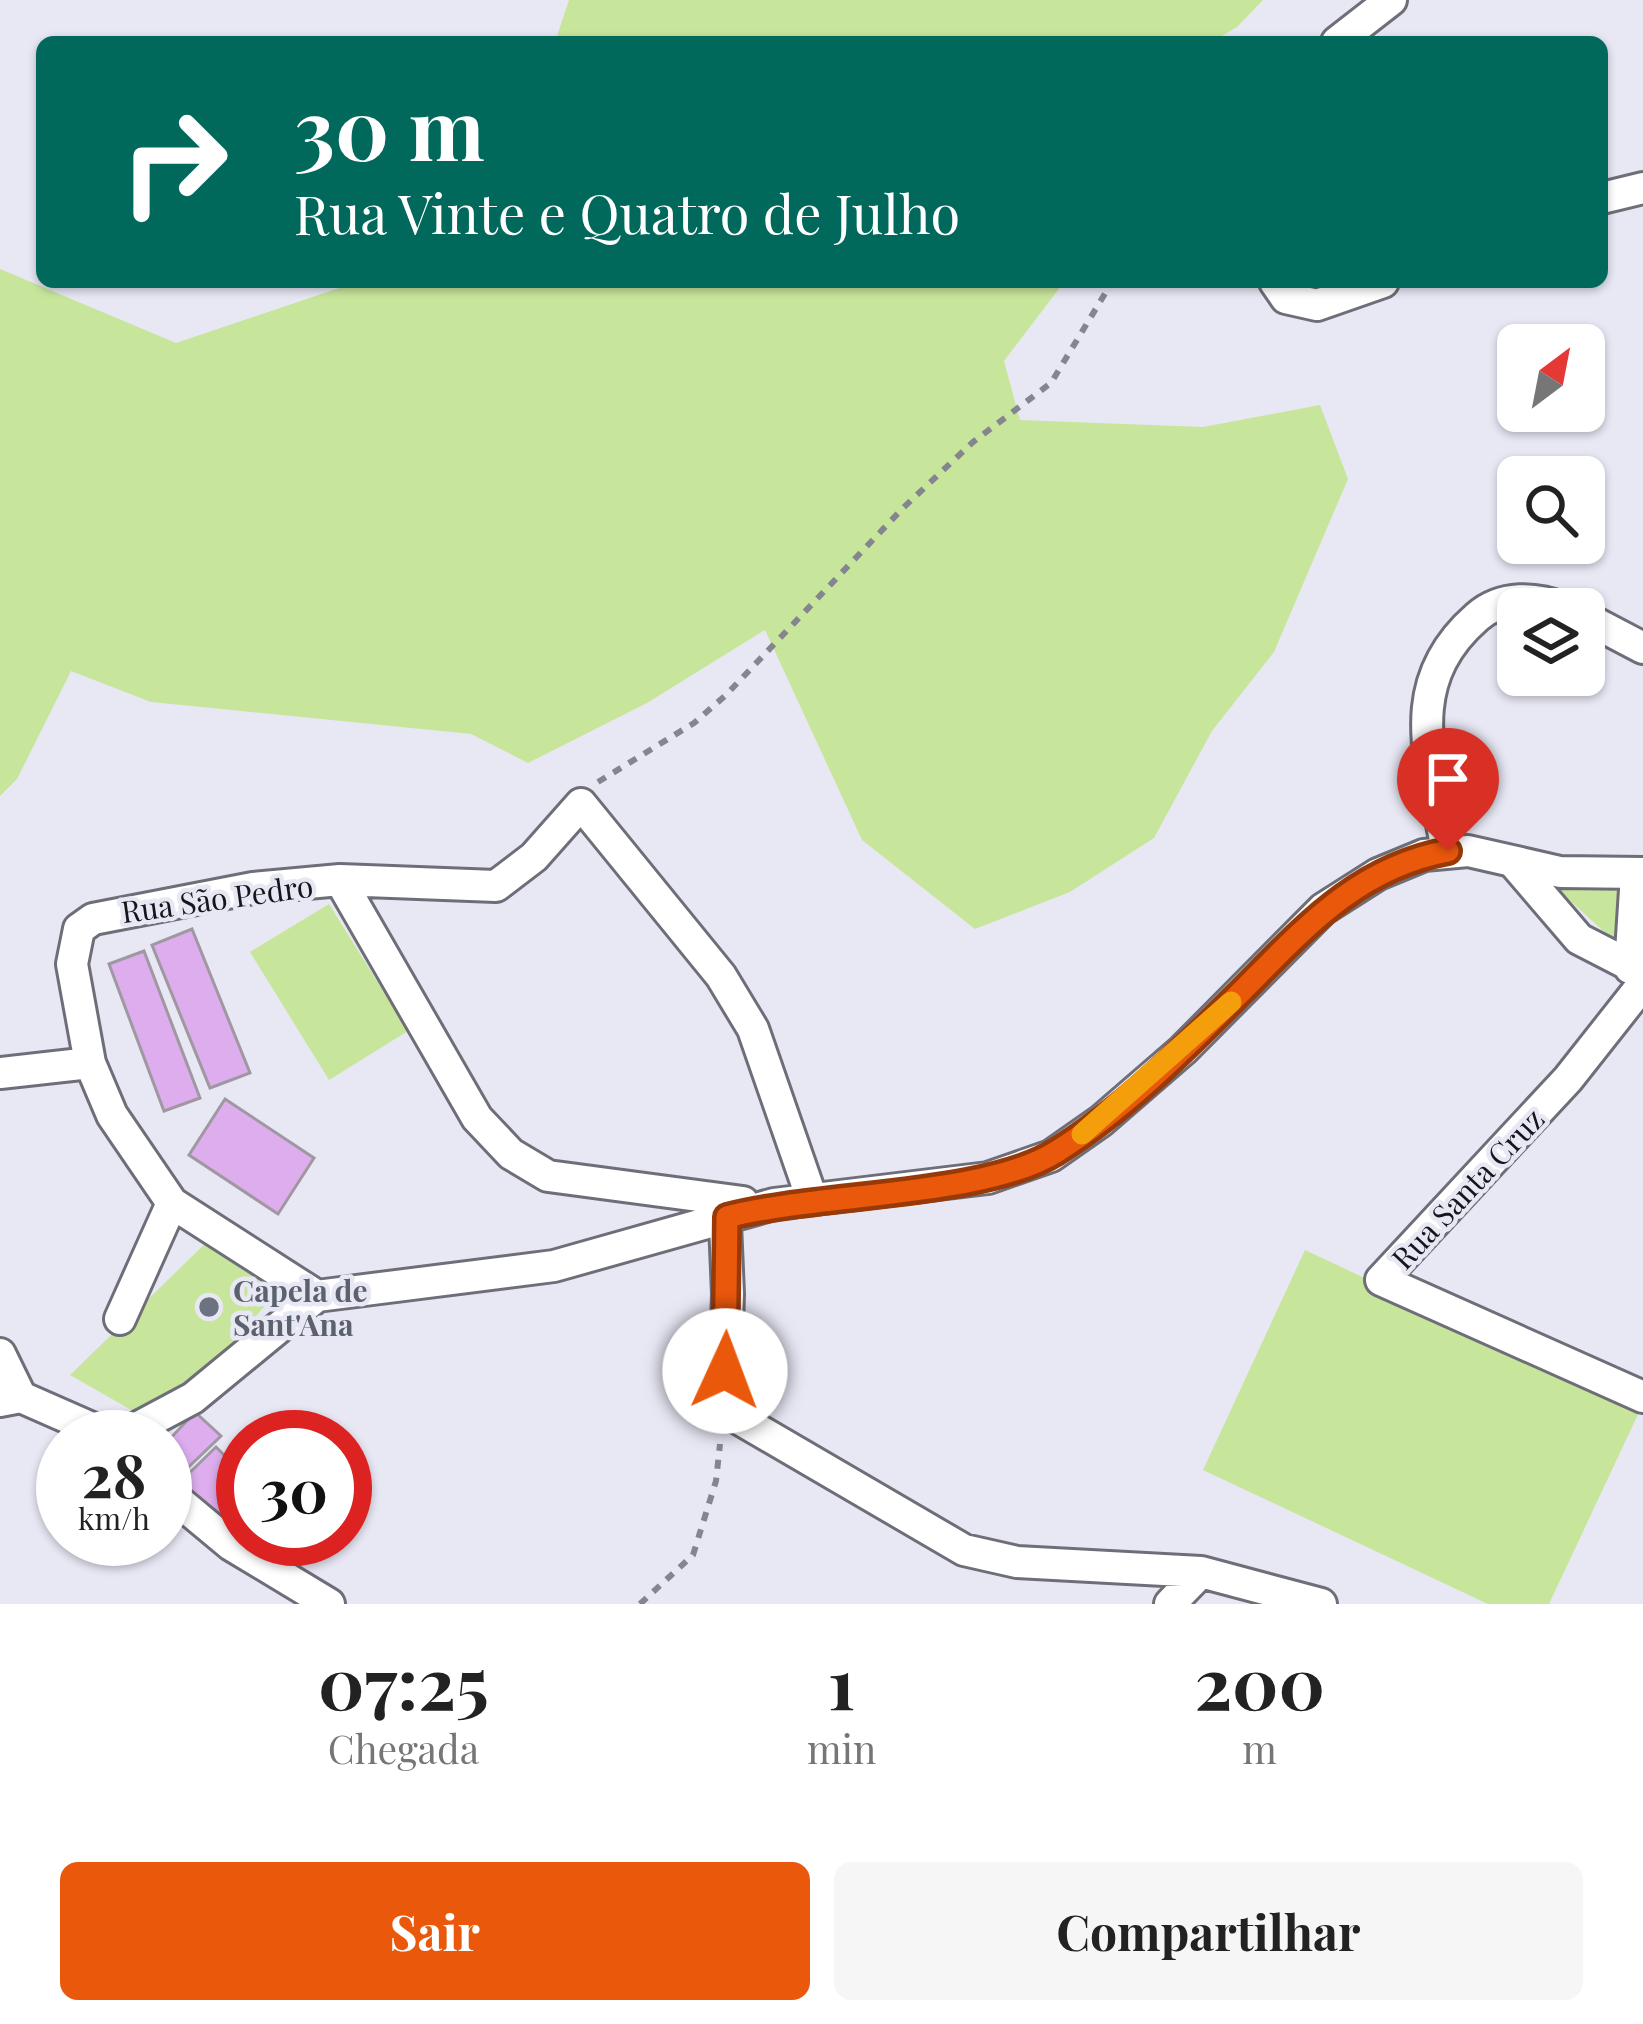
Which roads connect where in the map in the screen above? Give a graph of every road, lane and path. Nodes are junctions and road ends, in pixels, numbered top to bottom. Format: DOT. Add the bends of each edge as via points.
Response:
graph roads {
  1 [pos="1391,0"];
  2 [pos="1345,36"];
  3 [pos="1643,188"];
  4 [pos="1608,197"];
  5 [pos="1108,288"];
  6 [pos="1279,288"];
  7 [pos="1366,288"];
  8 [pos="1497,604"];
  9 [pos="1605,628"];
  10 [pos="1643,648"];
  11 [pos="581,804"];
  12 [pos="1448,851"];
  13 [pos="1513,862"];
  14 [pos="1640,873"];
  15 [pos="340,880"];
  16 [pos="1639,975"];
  17 [pos="90,1063"];
  18 [pos="0,1073"];
  19 [pos="812,1199"];
  20 [pos="172,1203"];
  21 [pos="725,1209"];
  22 [pos="317,1296"];
  23 [pos="120,1319"];
  24 [pos="0,1354"];
  25 [pos="1639,1395"];
  26 [pos="10,1399"];
  27 [pos="41,1410"];
  28 [pos="169,1410"];
  29 [pos="724,1410"];
  30 [pos="192,1512"];
  31 [pos="1201,1572"];
  32 [pos="329,1604"];
  33 [pos="640,1604"];
  34 [pos="1170,1604"];
  35 [pos="1321,1604"];
  1 -- 2 [label="street"];
  3 -- 4 [label="street"];
  5 -- 11 [label="path" via="1051,382 903,508 726,695 609,772"];
  6 -- 7 [label="street" via="1286,298 1317,305"];
  8 -- 12 [label="street" via="1468,625 1429,684 1427,736"];
  9 -- 10 [label="street"];
  11 -- 15 [label="street, Rua São Pedro" via="496,886"];
  11 -- 19 [label="street" via="721,976 753,1029"];
  12 -- 13 [label="street"];
  12 -- 19 [label="street" via="1378,874 1323,908 1183,1050 1051,1156 988,1178"];
  13 -- 14 [label="street" via="1579,874"];
  13 -- 16 [label="street" via="1580,939"];
  14 -- 16 [label="street" via="1629,919"];
  15 -- 17 [label="street, Rua São Pedro" via="113,911 79,929 72,964"];
  15 -- 21 [label="street" via="477,1118 511,1154 548,1176"];
  16 -- 25 [label="street, Rua Santa Cruz" via="1568,1079 1381,1280"];
  17 -- 18 [label="street"];
  17 -- 20 [label="street, Rua São Pedro" via="112,1114"];
  19 -- 21 [label="street"];
  20 -- 22 [label="street, Rua São Pedro"];
  20 -- 23 [label="street"];
  21 -- 22 [label="street" via="554,1266"];
  21 -- 29 [label="street"];
  22 -- 28 [label="street"];
  24 -- 26 [label="street"];
  26 -- 27 [label="street"];
  29 -- 31 [label="street" via="964,1550 1017,1562"];
  29 -- 33 [label="path" via="716,1481 693,1555"];
  30 -- 32 [label="street"];
  31 -- 34 [label="street"];
  31 -- 35 [label="street"];
}
